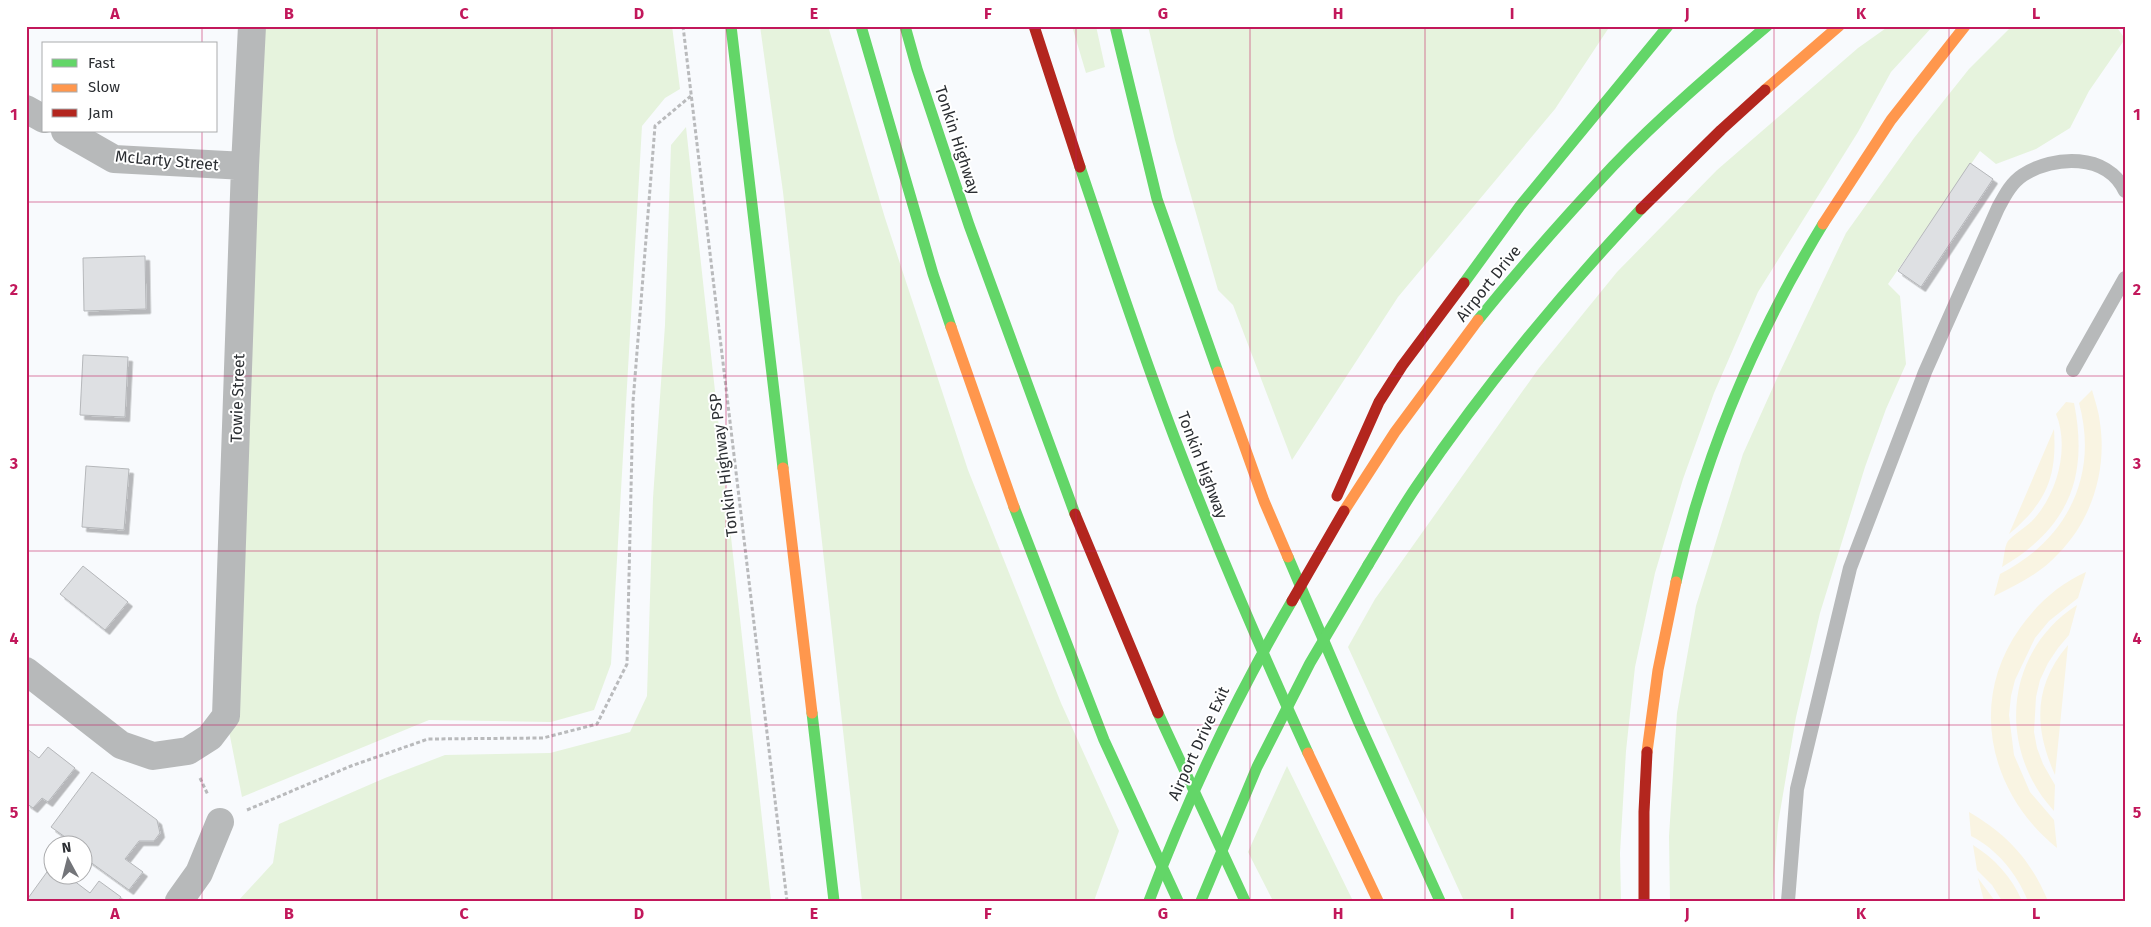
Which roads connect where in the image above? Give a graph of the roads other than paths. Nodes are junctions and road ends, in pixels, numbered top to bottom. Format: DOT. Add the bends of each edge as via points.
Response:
graph roads {
  1 [pos="252,26"];
  2 [pos="731,26"];
  3 [pos="861,26"];
  4 [pos="905,26"];
  5 [pos="1034,26"];
  6 [pos="1115,26"];
  7 [pos="1668,26"];
  8 [pos="1767,26"];
  9 [pos="1839,26"];
  10 [pos="1965,26"];
  11 [pos="26,109"];
  12 [pos="42,118"];
  13 [pos="67,132"];
  14 [pos="245,166"];
  15 [pos="2125,191"];
  16 [pos="2125,278"];
  17 [pos="2073,370"];
  18 [pos="1288,605"];
  19 [pos="26,671"];
  20 [pos="220,822"];
  21 [pos="179,901"];
  22 [pos="834,901"];
  23 [pos="1149,901"];
  24 [pos="1178,901"];
  25 [pos="1201,901"];
  26 [pos="1245,901"];
  27 [pos="1378,901"];
  28 [pos="1440,901"];
  29 [pos="1644,901"];
  30 [pos="1788,901"];
  1 -- 14 [label="street, Towie Street"];
  2 -- 22 [label="highway"];
  3 -- 24 [label="highway" via="933,274 1010,497 1104,740"];
  4 -- 26 [label="highway, Tonkin Highway" via="969,225 1064,486 1153,702"];
  5 -- 27 [label="highway, Tonkin Highway" via="1150,371 1214,538 1302,744"];
  6 -- 28 [label="highway" via="1158,199 1264,502"];
  7 -- 18 [label="highway, bridge" via="1520,206 1402,366 1379,402"];
  8 -- 18 [label="highway, Airport Drive, bridge" via="1683,97 1618,162 1547,238 1468,332 1395,432"];
  9 -- 25 [label="highway, bridge" via="1724,126 1663,187 1555,305 1468,414 1416,488 1310,663 1257,767"];
  10 -- 29 [label="highway" via="1890,121 1828,216 1777,304 1740,380 1699,492 1672,594 1650,725 1643,844"];
  11 -- 12 [label="street"];
  13 -- 14 [label="street, McLarty Street" via="114,160"];
  14 -- 19 [label="street, Towie Street" via="226,716 210,737 188,751 152,756 121,745"];
  15 -- 30 [label="lane" via="2109,172 2093,164 2076,160 2056,162 2022,176 2008,190 1998,208 1925,372 1850,568 1797,789"];
  16 -- 17 [label="lane"];
  18 -- 23 [label="highway, Airport Drive Exit, bridge" via="1210,752 1169,844"];
  20 -- 21 [label="street" via="199,873"];
}
